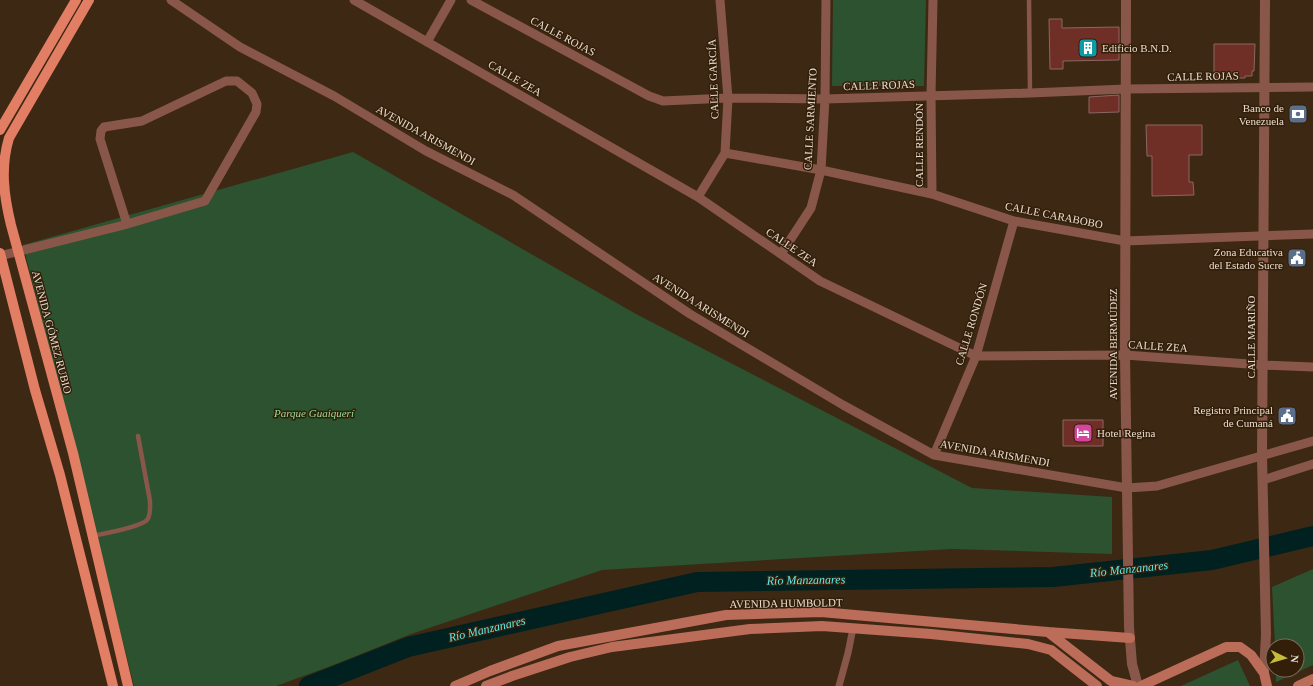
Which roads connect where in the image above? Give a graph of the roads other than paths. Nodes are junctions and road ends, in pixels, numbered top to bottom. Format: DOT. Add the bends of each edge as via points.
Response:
graph roads {
  1 [pos="76,0"];
  2 [pos="89,0"];
  3 [pos="171,0"];
  4 [pos="354,0"];
  5 [pos="451,0"];
  6 [pos="471,0"];
  7 [pos="720,0"];
  8 [pos="826,0"];
  9 [pos="933,0"];
  10 [pos="1029,0"];
  11 [pos="1126,0"];
  12 [pos="1265,0"];
  13 [pos="427,42"];
  14 [pos="1264,86"];
  15 [pos="1313,87"];
  16 [pos="1126,89"];
  17 [pos="1030,93"];
  18 [pos="931,95"];
  19 [pos="728,98"];
  20 [pos="825,99"];
  21 [pos="0,130"];
  22 [pos="725,153"];
  23 [pos="821,170"];
  24 [pos="932,194"];
  25 [pos="698,197"];
  26 [pos="1014,221"];
  27 [pos="126,224"];
  28 [pos="1313,234"];
  29 [pos="1263,236"];
  30 [pos="1125,241"];
  31 [pos="18,251"];
  32 [pos="781,254"];
  33 [pos="0,255"];
  34 [pos="976,356"];
  35 [pos="1125,356"];
  36 [pos="1262,365"];
  37 [pos="1313,367"];
  38 [pos="138,436"];
  39 [pos="1313,441"];
  40 [pos="934,454"];
  41 [pos="1262,457"];
  42 [pos="1313,464"];
  43 [pos="1263,480"];
  44 [pos="1127,488"];
  45 [pos="92,536"];
  46 [pos="853,628"];
  47 [pos="1048,632"];
  48 [pos="1130,638"];
  49 [pos="1264,673"];
  50 [pos="1313,680"];
  51 [pos="113,686"];
  52 [pos="128,686"];
  53 [pos="455,686"];
  54 [pos="486,686"];
  55 [pos="839,686"];
  56 [pos="1097,686"];
  57 [pos="1133,686"];
  58 [pos="1140,686"];
  59 [pos="1267,686"];
  60 [pos="1298,686"];
  1 -- 21 [label="main road"];
  2 -- 31 [label="main road, AVENIDA GÓMEZ RUBIO" via="5,148 2,166 3,187"];
  3 -- 40 [label="street, AVENIDA ARISMENDI" via="240,47 334,96 426,151 513,195 690,314 843,405"];
  4 -- 13 [label="street, CALLE ZEA"];
  5 -- 13 [label="street"];
  6 -- 19 [label="street, CALLE ROJAS" via="649,96 663,101"];
  7 -- 19 [label="street, CALLE GARCÍA"];
  8 -- 20 [label="street, CALLE SARMIENTO"];
  9 -- 18 [label="street, CALLE RENDÓN"];
  10 -- 17 [label="lane"];
  11 -- 16 [label="street, AVENIDA BERMÚDEZ"];
  12 -- 14 [label="street, CALLE MARIÑO"];
  13 -- 25 [label="street, CALLE ZEA"];
  14 -- 15 [label="street, CALLE ROJAS"];
  14 -- 16 [label="street, CALLE ROJAS"];
  14 -- 29 [label="street, CALLE MARIÑO"];
  16 -- 17 [label="street, CALLE ROJAS"];
  16 -- 30 [label="street, AVENIDA BERMÚDEZ"];
  17 -- 18 [label="street, CALLE ROJAS"];
  18 -- 20 [label="street, CALLE ROJAS"];
  18 -- 24 [label="street, CALLE RENDÓN"];
  19 -- 20 [label="street, CALLE ROJAS"];
  19 -- 22 [label="street, CALLE GARCÍA"];
  20 -- 23 [label="street, CALLE SARMIENTO"];
  22 -- 23 [label="street, CALLE CARABOBO"];
  22 -- 25 [label="street, CALLE GARCÍA"];
  23 -- 24 [label="street, CALLE CARABOBO"];
  23 -- 32 [label="street, CALLE SARMIENTO" via="811,208"];
  24 -- 26 [label="street, CALLE CARABOBO"];
  25 -- 32 [label="street, CALLE ZEA"];
  26 -- 30 [label="street, CALLE CARABOBO"];
  26 -- 34 [label="street, CALLE RONDÓN"];
  27 -- 27 [label="street" via="205,201 256,112 257,104 252,93 237,81 226,81 142,121 104,127 100,139"];
  27 -- 31 [label="street"];
  28 -- 29 [label="street, CALLE CARABOBO"];
  29 -- 30 [label="street, CALLE CARABOBO"];
  29 -- 36 [label="street, CALLE MARIÑO"];
  30 -- 35 [label="street, AVENIDA BERMÚDEZ"];
  31 -- 33 [label="street"];
  31 -- 45 [label="main road, AVENIDA GÓMEZ RUBIO" via="73,453"];
  32 -- 34 [label="street, CALLE ZEA" via="820,281"];
  33 -- 51 [label="main road" via="60,475"];
  34 -- 35 [label="street, CALLE ZEA"];
  34 -- 40 [label="street, CALLE RONDÓN"];
  35 -- 36 [label="street, CALLE ZEA"];
  35 -- 44 [label="street, AVENIDA BERMÚDEZ"];
  36 -- 37 [label="street, CALLE ZEA"];
  36 -- 41 [label="street, CALLE MARIÑO"];
  38 -- 45 [label="lane" via="150,501 147,520 139,525"];
  39 -- 41 [label="street, AVENIDA ARISMENDI"];
  40 -- 44 [label="street, AVENIDA ARISMENDI"];
  41 -- 43 [label="street, CALLE MARIÑO"];
  41 -- 44 [label="street, AVENIDA ARISMENDI" via="1157,486"];
  42 -- 43 [label="street"];
  43 -- 49 [label="street, CALLE MARIÑO" via="1266,634"];
  44 -- 48 [label="street, AVENIDA BERMÚDEZ"];
  45 -- 52 [label="main road, AVENIDA GÓMEZ RUBIO"];
  46 -- 54 [label="main road" via="822,626 750,629 612,647 570,657"];
  46 -- 55 [label="street"];
  46 -- 56 [label="main road" via="1028,644 1051,650"];
  47 -- 48 [label="main road, AVENIDA HUMBOLDT"];
  47 -- 53 [label="main road, AVENIDA HUMBOLDT" via="820,612 726,615 558,646"];
  47 -- 57 [label="main road" via="1111,681"];
  48 -- 58 [label="street, AVENIDA BERMÚDEZ" via="1132,664"];
  49 -- 58 [label="main road" via="1251,655 1240,647 1226,647"];
  49 -- 59 [label="main road"];
  50 -- 60 [label="main road"];
}
